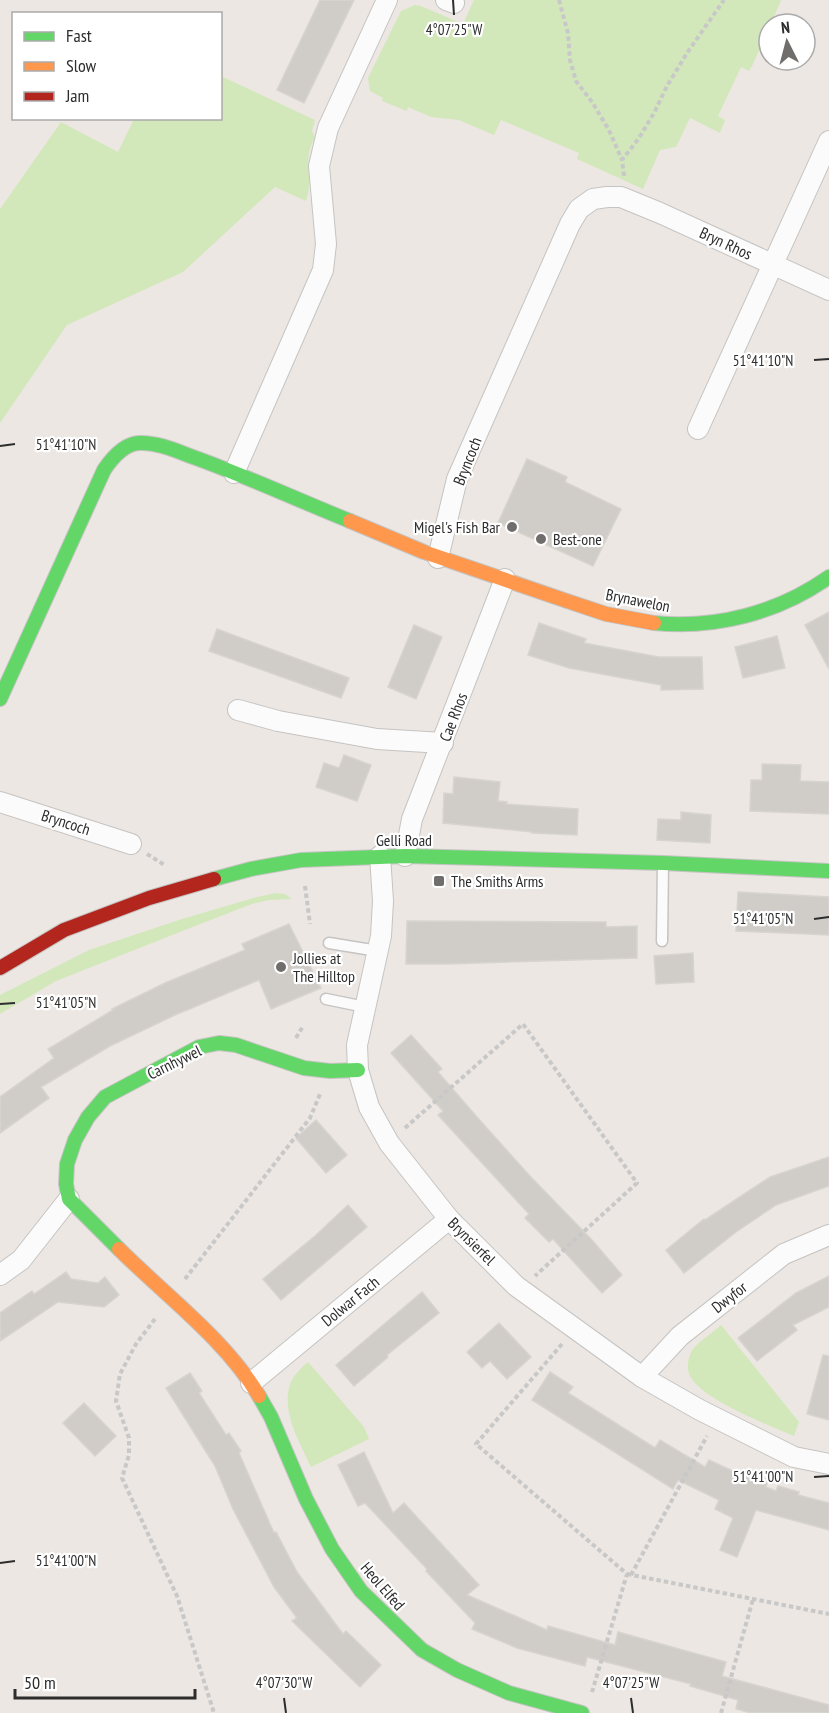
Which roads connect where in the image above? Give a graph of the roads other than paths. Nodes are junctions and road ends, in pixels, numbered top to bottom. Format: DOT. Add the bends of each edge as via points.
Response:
graph roads {
  1 [pos="387,0"];
  2 [pos="829,141"];
  3 [pos="621,197"];
  4 [pos="773,264"];
  5 [pos="829,290"];
  6 [pos="698,429"];
  7 [pos="234,473"];
  8 [pos="438,558"];
  9 [pos="829,577"];
  10 [pos="505,579"];
  11 [pos="0,699"];
  12 [pos="238,710"];
  13 [pos="443,743"];
  14 [pos="0,802"];
  15 [pos="131,844"];
  16 [pos="380,856"];
  17 [pos="405,856"];
  18 [pos="663,863"];
  19 [pos="829,871"];
  20 [pos="662,941"];
  21 [pos="329,943"];
  22 [pos="378,951"];
  23 [pos="0,968"];
  24 [pos="326,999"];
  25 [pos="365,1007"];
  26 [pos="358,1070"];
  27 [pos="69,1199"];
  28 [pos="449,1219"];
  29 [pos="829,1235"];
  30 [pos="0,1275"];
  31 [pos="642,1377"];
  32 [pos="251,1383"];
  33 [pos="829,1464"];
  34 [pos="586,1708"];
  35 [pos="566,1711"];
  1 -- 7 [label="street" via="328,128 319,166 326,244 323,270"];
  2 -- 4 [label="street"];
  3 -- 4 [label="street, Bryn Rhos"];
  3 -- 8 [label="street, Bryncoch" via="593,199 579,208 570,224 457,479"];
  4 -- 5 [label="street, Bryn Rhos"];
  4 -- 6 [label="street"];
  7 -- 8 [label="street"];
  7 -- 11 [label="street" via="154,443 139,443 113,457"];
  8 -- 10 [label="street, Brynawelon"];
  9 -- 10 [label="street, Brynawelon" via="780,606 741,617 667,624 568,602"];
  10 -- 13 [label="street, Cae Rhos"];
  12 -- 13 [label="street" via="377,739"];
  13 -- 17 [label="street, Cae Rhos" via="412,819"];
  14 -- 15 [label="street, Bryncoch"];
  16 -- 17 [label="street, Gelli Road"];
  16 -- 22 [label="street, Brynsierfel" via="383,901"];
  16 -- 23 [label="street, Gelli Road" via="301,860 251,869 149,898 64,930"];
  17 -- 18 [label="street, Gelli Road"];
  18 -- 19 [label="street, Gelli Road"];
  18 -- 20 [label="lane"];
  21 -- 22 [label="lane"];
  22 -- 25 [label="street, Brynsierfel"];
  24 -- 25 [label="lane"];
  25 -- 26 [label="street, Brynsierfel" via="357,1045"];
  26 -- 27 [label="street, Carnhywel" via="304,1068 236,1045 199,1047 105,1097 75,1140 67,1164"];
  26 -- 28 [label="street, Brynsierfel" via="369,1107 389,1143"];
  27 -- 30 [label="street" via="21,1260"];
  27 -- 32 [label="street" via="226,1351"];
  28 -- 31 [label="street, Brynsierfel" via="520,1289"];
  28 -- 32 [label="street, Dolwar Fach"];
  29 -- 31 [label="street, Dwyfor" via="784,1254 680,1336"];
  31 -- 33 [label="street, Brynsierfel" via="794,1457"];
  32 -- 35 [label="street, Heol Elfed" via="332,1549 361,1591 422,1650 509,1693"];
  34 -- 35 [label="street, Heol Elfed"];
}
